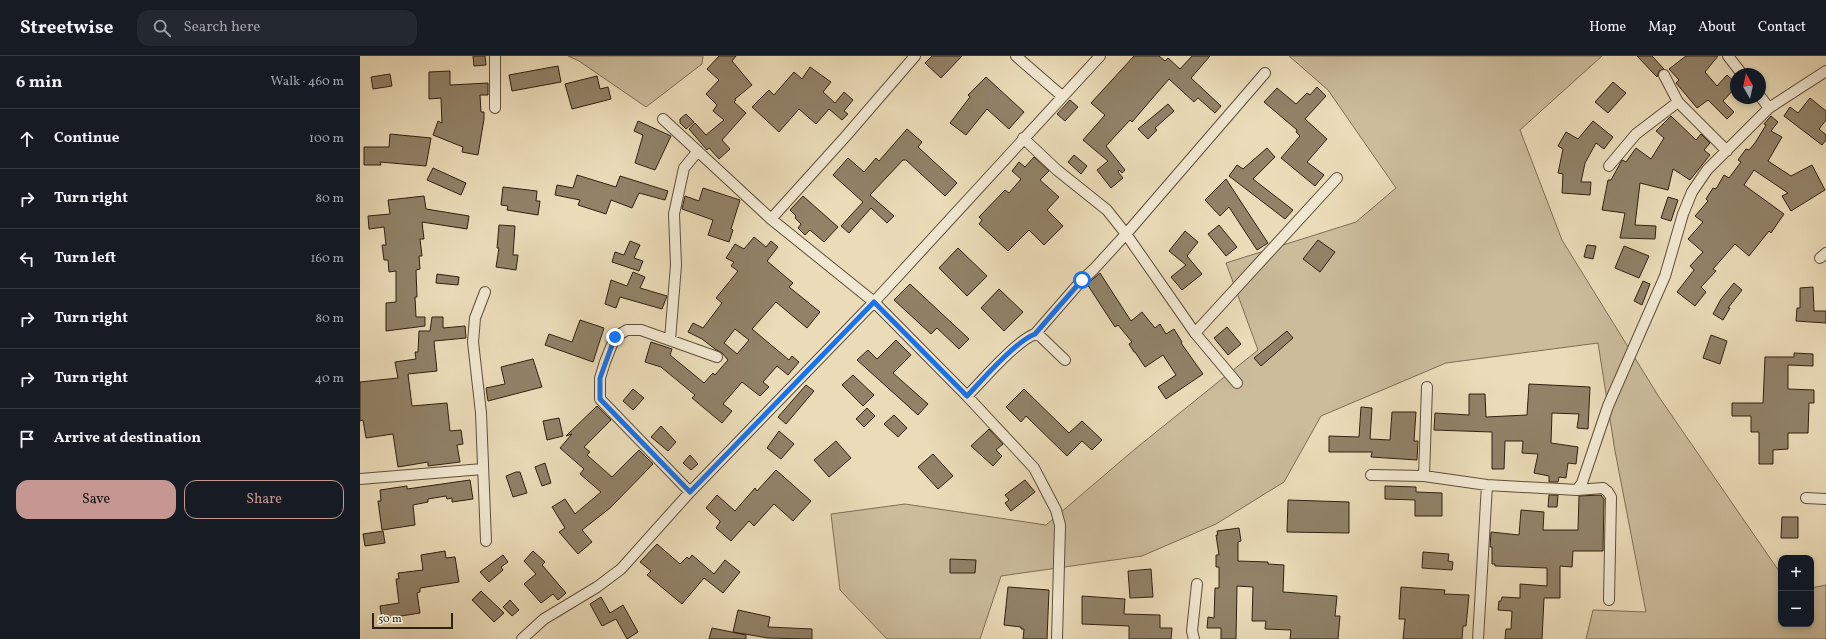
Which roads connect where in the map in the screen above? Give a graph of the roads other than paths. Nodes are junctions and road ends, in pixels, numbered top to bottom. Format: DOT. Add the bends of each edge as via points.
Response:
graph roads {
  1 [pos="495,56"];
  2 [pos="915,56"];
  3 [pos="1016,56"];
  4 [pos="1100,56"];
  5 [pos="1728,56"];
  6 [pos="1737,68"];
  7 [pos="1265,72"];
  8 [pos="1826,72"];
  9 [pos="1664,75"];
  10 [pos="1062,96"];
  11 [pos="1678,102"];
  12 [pos="1766,103"];
  13 [pos="496,108"];
  14 [pos="1770,108"];
  15 [pos="663,119"];
  16 [pos="1023,138"];
  17 [pos="698,150"];
  18 [pos="1727,150"];
  19 [pos="1609,166"];
  20 [pos="1338,178"];
  21 [pos="771,218"];
  22 [pos="1126,234"];
  23 [pos="485,292"];
  24 [pos="874,302"];
  25 [pos="1195,333"];
  26 [pos="1035,334"];
  27 [pos="670,340"];
  28 [pos="717,357"];
  29 [pos="1066,360"];
  30 [pos="1237,383"];
  31 [pos="1427,387"];
  32 [pos="967,396"];
  33 [pos="483,469"];
  34 [pos="1371,474"];
  35 [pos="1424,476"];
  36 [pos="360,479"];
  37 [pos="1487,485"];
  38 [pos="1577,490"];
  39 [pos="690,492"];
  40 [pos="1806,498"];
  41 [pos="1826,499"];
  42 [pos="486,541"];
  43 [pos="1197,584"];
  44 [pos="1609,600"];
  45 [pos="522,639"];
  46 [pos="1057,639"];
  47 [pos="1194,639"];
  48 [pos="1478,639"];
  1 -- 13 [label="street"];
  2 -- 21 [label="street"];
  3 -- 10 [label="street"];
  4 -- 10 [label="street"];
  5 -- 6 [label="street"];
  7 -- 22 [label="street"];
  8 -- 14 [label="street"];
  9 -- 11 [label="street"];
  10 -- 16 [label="street"];
  11 -- 18 [label="street"];
  11 -- 19 [label="street" via="1636,134"];
  12 -- 14 [label="street"];
  14 -- 18 [label="street"];
  15 -- 17 [label="street"];
  16 -- 22 [label="street" via="1107,210"];
  16 -- 24 [label="street"];
  17 -- 21 [label="street"];
  17 -- 27 [label="street" via="684,168 674,214 676,265"];
  18 -- 38 [label="street" via="1707,170 1692,192 1664,276 1608,406 1582,483"];
  20 -- 25 [label="street"];
  21 -- 24 [label="street"];
  22 -- 25 [label="street"];
  22 -- 26 [label="street"];
  23 -- 33 [label="street" via="475,318 473,342 481,413"];
  24 -- 32 [label="street"];
  24 -- 39 [label="street"];
  25 -- 30 [label="street"];
  26 -- 29 [label="street"];
  26 -- 32 [label="street" via="1018,345"];
  27 -- 28 [label="street"];
  27 -- 39 [label="street" via="641,330 627,330 615,337 600,378 600,399"];
  31 -- 35 [label="street"];
  32 -- 46 [label="street" via="1034,468 1056,510 1060,525 1061,550"];
  33 -- 36 [label="street"];
  33 -- 42 [label="street"];
  34 -- 35 [label="street"];
  35 -- 37 [label="street"];
  37 -- 38 [label="street"];
  37 -- 48 [label="street"];
  38 -- 44 [label="street" via="1603,488 1611,497"];
  39 -- 45 [label="street" via="611,578 571,605 544,619"];
  40 -- 41 [label="street"];
  43 -- 47 [label="street" via="1192,631"];
}
